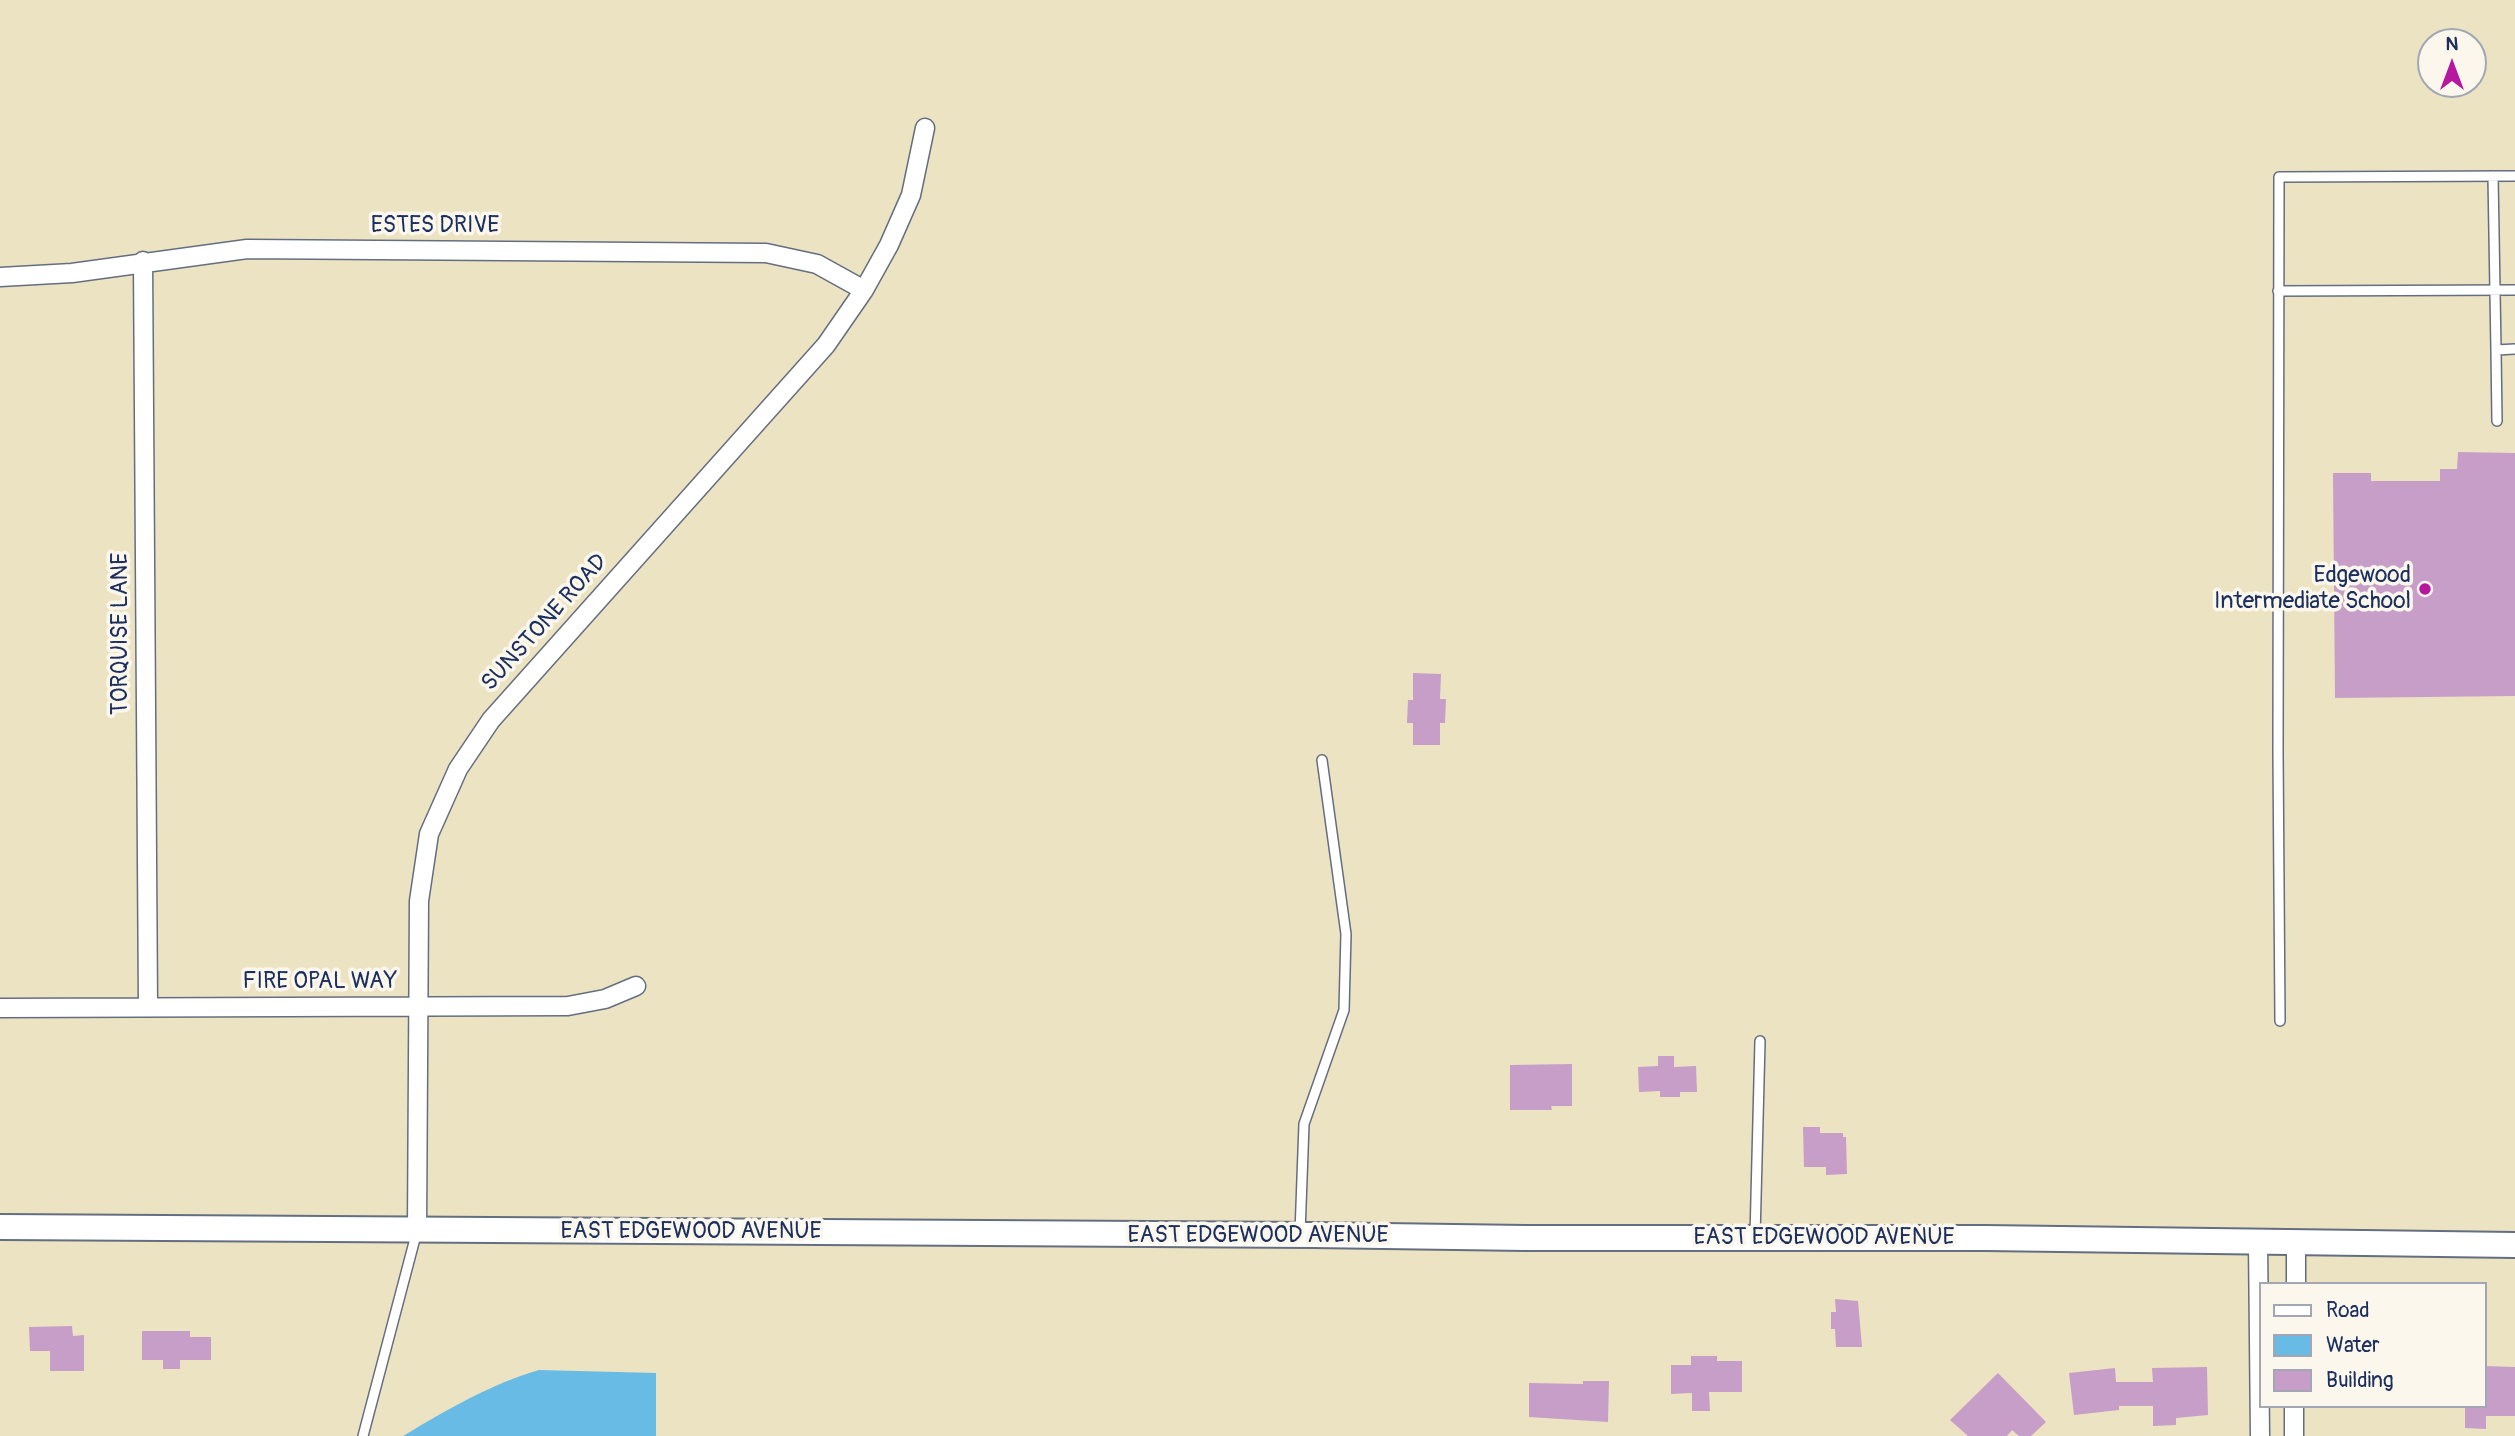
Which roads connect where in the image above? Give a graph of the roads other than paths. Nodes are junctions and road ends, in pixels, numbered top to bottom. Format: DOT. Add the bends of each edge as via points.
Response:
graph roads {
  1 [pos="925,128"];
  2 [pos="2493,176"];
  3 [pos="2515,176"];
  4 [pos="144,261"];
  5 [pos="0,277"];
  6 [pos="864,290"];
  7 [pos="2278,290"];
  8 [pos="2494,290"];
  9 [pos="2515,290"];
  10 [pos="2515,349"];
  11 [pos="2496,350"];
  12 [pos="2497,421"];
  13 [pos="1322,760"];
  14 [pos="636,986"];
  15 [pos="148,1006"];
  16 [pos="418,1007"];
  17 [pos="0,1008"];
  18 [pos="2280,1021"];
  19 [pos="1760,1041"];
  20 [pos="0,1227"];
  21 [pos="417,1229"];
  22 [pos="1300,1235"];
  23 [pos="1755,1238"];
  24 [pos="2258,1242"];
  25 [pos="2296,1243"];
  26 [pos="2515,1245"];
  27 [pos="2296,1282"];
  28 [pos="2294,1408"];
  29 [pos="363,1436"];
  30 [pos="2260,1436"];
  31 [pos="2294,1436"];
  1 -- 6 [label="street, SUNSTONE ROAD" via="911,195"];
  2 -- 3 [label="lane"];
  2 -- 7 [label="lane" via="2279,177"];
  2 -- 8 [label="lane"];
  4 -- 5 [label="street, ESTES DRIVE" via="72,273"];
  4 -- 6 [label="street, ESTES DRIVE" via="247,249 766,253 817,264"];
  4 -- 15 [label="street, TORQUISE LANE"];
  6 -- 16 [label="street, SUNSTONE ROAD" via="826,345 491,720 458,769 429,834 419,901"];
  7 -- 8 [label="lane"];
  7 -- 18 [label="lane"];
  8 -- 9 [label="lane"];
  8 -- 11 [label="lane"];
  10 -- 11 [label="lane"];
  11 -- 12 [label="lane"];
  13 -- 22 [label="lane" via="1346,934 1344,1010 1304,1124"];
  14 -- 16 [label="street, FIRE OPAL WAY" via="605,999 568,1006"];
  15 -- 16 [label="street, FIRE OPAL WAY"];
  15 -- 17 [label="street, FIRE OPAL WAY"];
  16 -- 21 [label="street, SUNSTONE ROAD"];
  19 -- 23 [label="lane"];
  20 -- 21 [label="main road, EAST EDGEWOOD AVENUE"];
  21 -- 22 [label="main road, EAST EDGEWOOD AVENUE"];
  21 -- 29 [label="lane"];
  22 -- 23 [label="main road, EAST EDGEWOOD AVENUE"];
  23 -- 24 [label="main road, EAST EDGEWOOD AVENUE"];
  24 -- 25 [label="main road, EAST EDGEWOOD AVENUE"];
  24 -- 30 [label="street"];
  25 -- 26 [label="main road, EAST EDGEWOOD AVENUE"];
  25 -- 27 [label="street"];
  28 -- 31 [label="street"];
}
